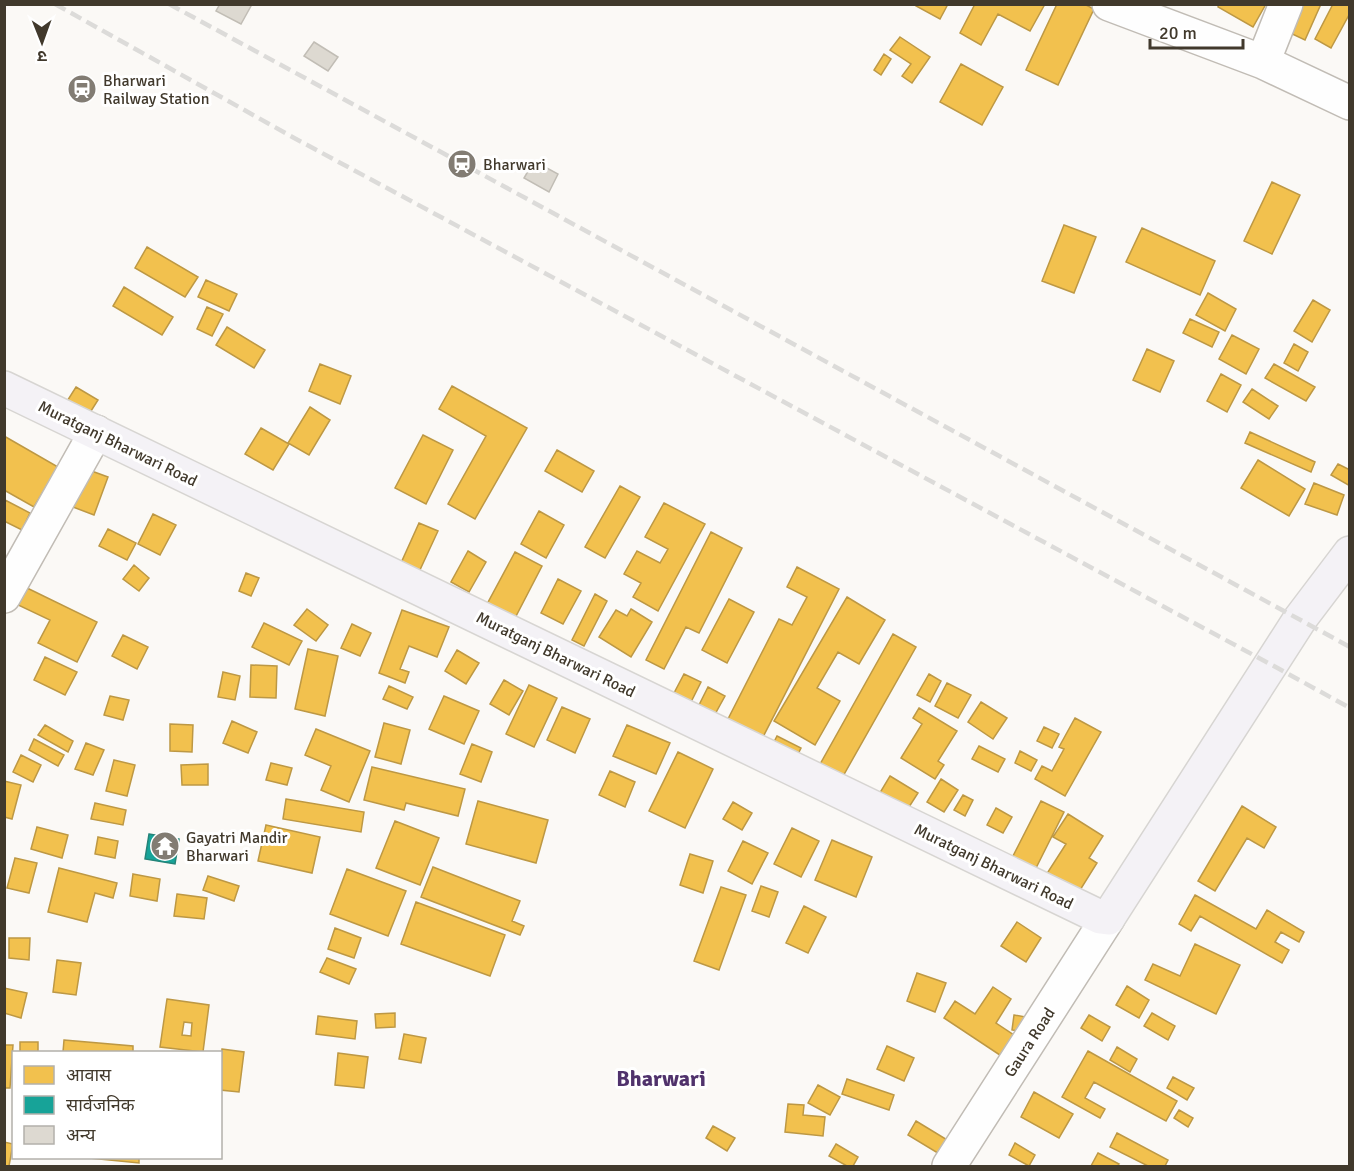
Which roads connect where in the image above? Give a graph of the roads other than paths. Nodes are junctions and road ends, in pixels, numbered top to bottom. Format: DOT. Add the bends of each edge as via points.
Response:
graph roads {
  1 [pos="1108,4"];
  2 [pos="1286,4"];
  3 [pos="1263,62"];
  4 [pos="1350,103"];
  5 [pos="4,388"];
  6 [pos="96,432"];
  7 [pos="1350,553"];
  8 [pos="4,596"];
  9 [pos="1108,918"];
  10 [pos="949,1167"];
  1 -- 3 [label="street"];
  2 -- 3 [label="street"];
  3 -- 4 [label="street"];
  5 -- 6 [label="main road, Muratganj Bharwari Road"];
  6 -- 8 [label="street"];
  6 -- 9 [label="main road, Muratganj Bharwari Road"];
  7 -- 9 [label="main road" via="1300,620"];
  9 -- 10 [label="street, Gaura Road"];
}
